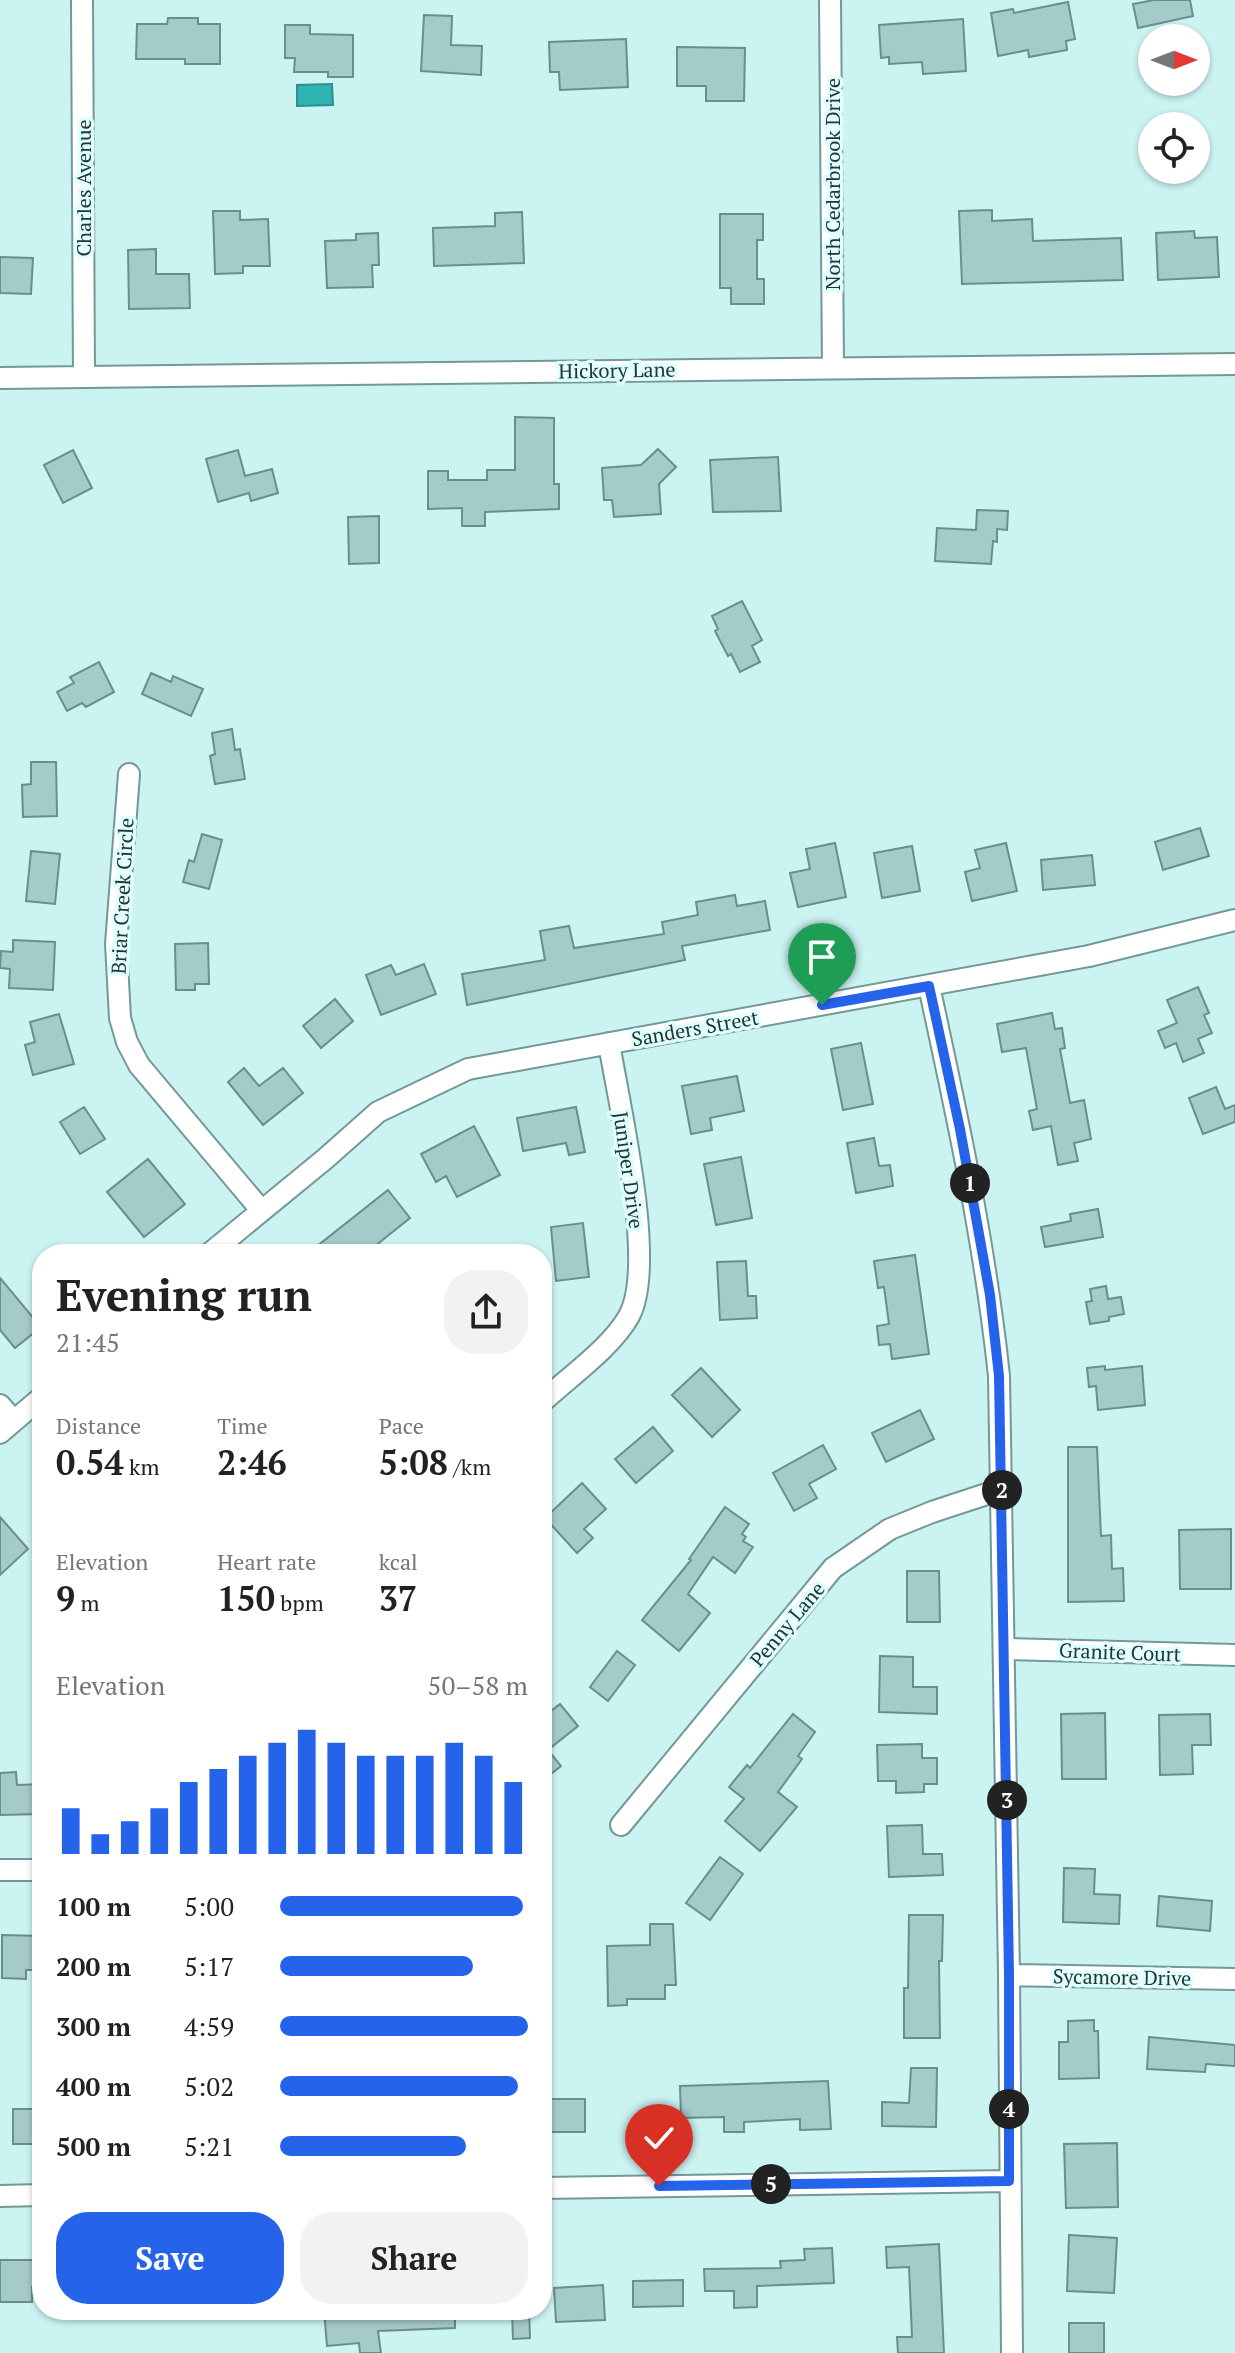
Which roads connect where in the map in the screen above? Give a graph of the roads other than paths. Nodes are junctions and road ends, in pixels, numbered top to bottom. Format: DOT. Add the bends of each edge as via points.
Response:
graph roads {
  1 [pos="82,0"];
  2 [pos="830,0"];
  3 [pos="1235,364"];
  4 [pos="833,367"];
  5 [pos="84,376"];
  6 [pos="0,378"];
  7 [pos="129,774"];
  8 [pos="1235,920"];
  9 [pos="929,986"];
  10 [pos="609,1043"];
  11 [pos="261,1210"];
  12 [pos="221,1244"];
  13 [pos="552,1393"];
  14 [pos="0,1405"];
  15 [pos="32,1406"];
  16 [pos="7,1427"];
  17 [pos="1002,1489"];
  18 [pos="1005,1649"];
  19 [pos="1235,1655"];
  20 [pos="621,1825"];
  21 [pos="0,1870"];
  22 [pos="32,1870"];
  23 [pos="1009,1975"];
  24 [pos="1235,1979"];
  25 [pos="1009,2181"];
  26 [pos="552,2188"];
  27 [pos="32,2195"];
  28 [pos="0,2196"];
  29 [pos="1012,2353"];
  1 -- 5 [label="street, Charles Avenue"];
  2 -- 4 [label="street, North Cedarbrook Drive"];
  3 -- 4 [label="street, Hickory Lane"];
  4 -- 5 [label="street, Hickory Lane"];
  5 -- 6 [label="street, Hickory Lane"];
  7 -- 11 [label="street, Briar Creek Circle" via="116,944 123,1030 139,1065"];
  8 -- 9 [label="street, Sanders Street" via="1089,956"];
  9 -- 10 [label="street, Sanders Street"];
  9 -- 17 [label="street" via="990,1295"];
  10 -- 11 [label="street, Sanders Street" via="468,1069 378,1112"];
  10 -- 13 [label="street, Juniper Drive" via="639,1225 638,1296 614,1336"];
  11 -- 12 [label="street, Sanders Street"];
  14 -- 16 [label="street"];
  15 -- 16 [label="street"];
  17 -- 18 [label="street"];
  17 -- 20 [label="street, Penny Lane" via="890,1529 833,1568"];
  18 -- 19 [label="street, Granite Court"];
  18 -- 23 [label="street"];
  21 -- 22 [label="street"];
  23 -- 24 [label="street, Sycamore Drive"];
  23 -- 25 [label="street"];
  25 -- 26 [label="street"];
  25 -- 29 [label="street"];
  27 -- 28 [label="street"];
}
